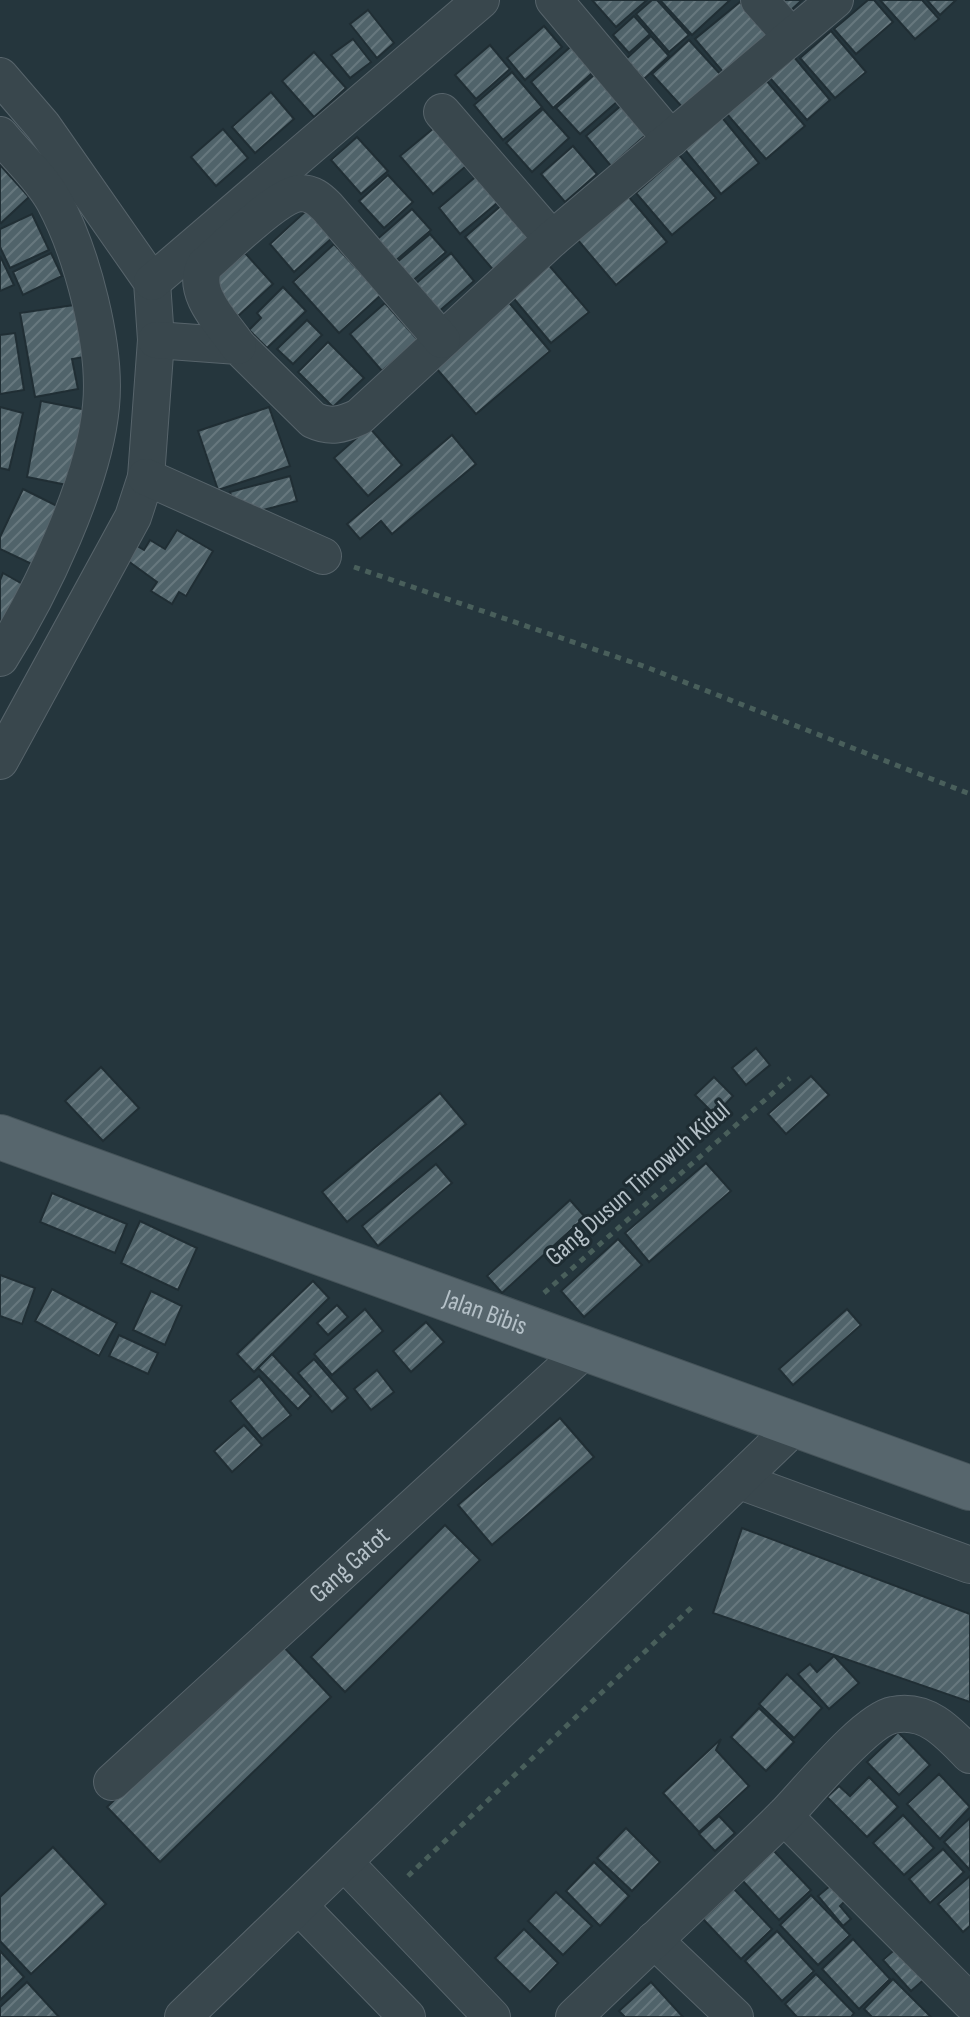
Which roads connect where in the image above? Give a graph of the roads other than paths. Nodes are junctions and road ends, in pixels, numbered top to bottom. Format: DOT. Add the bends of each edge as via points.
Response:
graph roads {
  1 [pos="481,0"];
  2 [pos="554,0"];
  3 [pos="759,0"];
  4 [pos="835,0"];
  5 [pos="791,36"];
  6 [pos="0,76"];
  7 [pos="442,112"];
  8 [pos="0,135"];
  9 [pos="671,139"];
  10 [pos="552,239"];
  11 [pos="152,282"];
  12 [pos="156,340"];
  13 [pos="442,340"];
  14 [pos="238,346"];
  15 [pos="146,477"];
  16 [pos="323,556"];
  17 [pos="0,658"];
  18 [pos="0,761"];
  19 [pos="0,1137"];
  20 [pos="587,1348"];
  21 [pos="798,1423"];
  22 [pos="740,1481"];
  23 [pos="970,1488"];
  24 [pos="970,1565"];
  25 [pos="970,1755"];
  26 [pos="112,1782"];
  27 [pos="784,1816"];
  28 [pos="344,1862"];
  29 [pos="299,1906"];
  30 [pos="654,1940"];
  31 [pos="970,2002"];
  32 [pos="183,2017"];
  33 [pos="407,2017"];
  34 [pos="492,2017"];
  35 [pos="574,2017"];
  36 [pos="735,2017"];
  1 -- 11 [label="street"];
  2 -- 9 [label="street"];
  3 -- 5 [label="street"];
  4 -- 5 [label="street"];
  5 -- 9 [label="street"];
  6 -- 11 [label="street" via="43,126"];
  7 -- 10 [label="street"];
  8 -- 17 [label="street" via="53,199 75,252 98,351 102,405 88,468 34,604"];
  9 -- 10 [label="street"];
  10 -- 13 [label="street"];
  11 -- 12 [label="street"];
  12 -- 14 [label="street"];
  12 -- 15 [label="street"];
  13 -- 14 [label="street" via="359,417 324,426"];
  13 -- 14 [label="street" via="327,207 302,193 275,207 200,274 201,291"];
  15 -- 16 [label="street"];
  15 -- 18 [label="street" via="133,517"];
  19 -- 20 [label="main road, Jalan Bibis"];
  20 -- 21 [label="main road, Jalan Bibis"];
  20 -- 26 [label="street, Gang Gatot"];
  21 -- 22 [label="street"];
  21 -- 23 [label="main road, Jalan Bibis"];
  22 -- 24 [label="street"];
  22 -- 28 [label="street"];
  25 -- 27 [label="street" via="940,1724 922,1716 893,1715 873,1724"];
  27 -- 30 [label="street"];
  27 -- 31 [label="street"];
  28 -- 29 [label="street"];
  28 -- 34 [label="street"];
  29 -- 32 [label="street"];
  29 -- 33 [label="street"];
  30 -- 35 [label="street"];
  30 -- 36 [label="street"];
}
